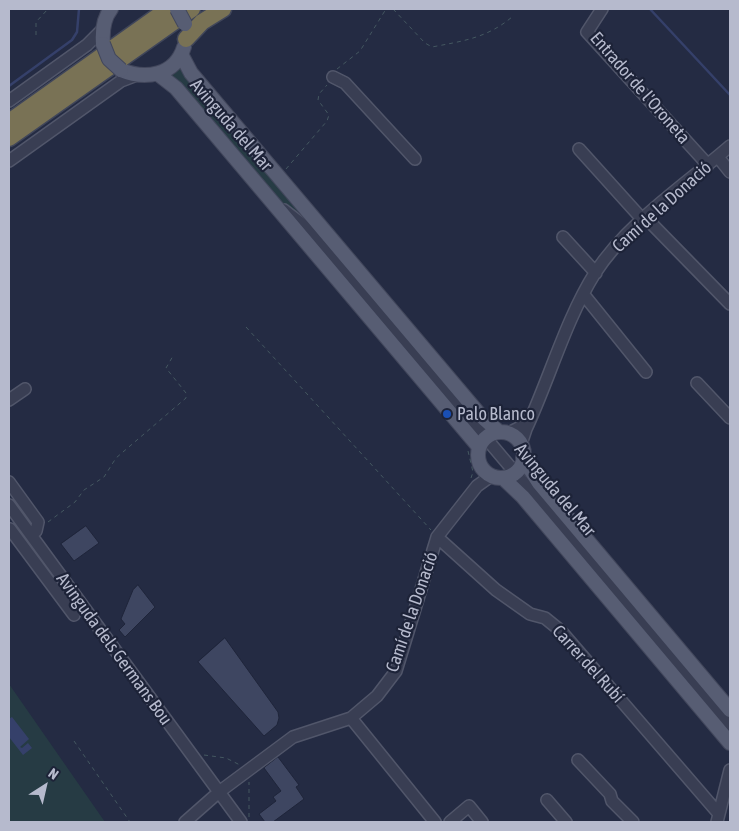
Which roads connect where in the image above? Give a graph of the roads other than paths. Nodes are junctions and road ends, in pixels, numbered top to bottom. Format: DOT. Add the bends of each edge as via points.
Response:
graph roads {
  1 [pos="168,9"];
  2 [pos="177,9"];
  3 [pos="192,9"];
  4 [pos="223,9"];
  5 [pos="602,9"];
  6 [pos="108,10"];
  7 [pos="102,30"];
  8 [pos="184,39"];
  9 [pos="158,74"];
  10 [pos="134,76"];
  11 [pos="333,77"];
  12 [pos="9,101"];
  13 [pos="9,122"];
  14 [pos="9,138"];
  15 [pos="730,146"];
  16 [pos="579,150"];
  17 [pos="718,157"];
  18 [pos="415,159"];
  19 [pos="9,161"];
  20 [pos="708,166"];
  21 [pos="730,172"];
  22 [pos="288,189"];
  23 [pos="273,202"];
  24 [pos="644,219"];
  25 [pos="311,232"];
  26 [pos="563,237"];
  27 [pos="596,273"];
  28 [pos="584,295"];
  29 [pos="730,304"];
  30 [pos="646,372"];
  31 [pos="697,383"];
  32 [pos="25,389"];
  33 [pos="9,400"];
  34 [pos="536,407"];
  35 [pos="730,418"];
  36 [pos="504,432"];
  37 [pos="482,442"];
  38 [pos="522,451"];
  39 [pos="498,473"];
  40 [pos="9,482"];
  41 [pos="9,505"];
  42 [pos="10,529"];
  43 [pos="36,532"];
  44 [pos="437,536"];
  45 [pos="74,616"];
  46 [pos="730,710"];
  47 [pos="351,718"];
  48 [pos="730,727"];
  49 [pos="730,743"];
  50 [pos="578,760"];
  51 [pos="730,770"];
  52 [pos="220,792"];
  53 [pos="546,800"];
  54 [pos="718,818"];
  55 [pos="185,822"];
  56 [pos="241,822"];
  57 [pos="435,822"];
  58 [pos="450,822"];
  59 [pos="482,822"];
  60 [pos="566,822"];
  61 [pos="633,822"];
  1 -- 13 [label="highway"];
  2 -- 8 [label="main road, Avinguda del Mar, bridge"];
  3 -- 14 [label="highway"];
  4 -- 8 [label="highway"];
  5 -- 20 [label="street, Entrador de l'Oroneta" via="587,32"];
  6 -- 7 [label="main road"];
  7 -- 10 [label="main road, bridge" via="109,59"];
  7 -- 12 [label="street" via="87,45"];
  8 -- 9 [label="main road" via="172,67"];
  8 -- 22 [label="main road, Avinguda del Mar" via="192,73"];
  9 -- 10 [label="main road"];
  9 -- 23 [label="main road, Avinguda del Mar" via="176,88"];
  10 -- 19 [label="street" via="121,81"];
  11 -- 18 [label="street" via="345,83"];
  15 -- 17 [label="street, Camí de la Donació"];
  16 -- 24 [label="street"];
  17 -- 20 [label="street, Camí de la Donació"];
  17 -- 21 [label="street"];
  20 -- 24 [label="street, Camí de la Donació"];
  22 -- 25 [label="street, Avinguda del Mar"];
  22 -- 36 [label="main road, Avinguda del Mar" via="480,415"];
  23 -- 25 [label="street, Avinguda del Mar"];
  23 -- 37 [label="main road, Avinguda del Mar"];
  24 -- 27 [label="street, Camí de la Donació" via="618,243"];
  24 -- 29 [label="street"];
  25 -- 37 [label="street, Avinguda del Mar"];
  26 -- 27 [label="street"];
  27 -- 28 [label="street, Camí de la Donació"];
  28 -- 30 [label="street"];
  28 -- 34 [label="street, Camí de la Donació"];
  31 -- 35 [label="street"];
  32 -- 33 [label="street"];
  34 -- 36 [label="street, Camí de la Donació" via="522,426"];
  34 -- 38 [label="street, Camí de la Donació"];
  36 -- 37 [label="main road"];
  36 -- 38 [label="main road, Avinguda del Mar"];
  37 -- 39 [label="street, Avinguda del Mar"];
  37 -- 39 [label="main road" via="478,458"];
  38 -- 39 [label="main road"];
  38 -- 46 [label="main road, Avinguda del Mar" via="539,483"];
  39 -- 44 [label="street, Camí de la Donació" via="476,486"];
  39 -- 48 [label="street, Avinguda del Mar"];
  39 -- 49 [label="main road, Avinguda del Mar" via="523,497"];
  40 -- 43 [label="street" via="38,522"];
  41 -- 52 [label="street, Avinguda dels Germans Bou"];
  42 -- 45 [label="street"];
  44 -- 47 [label="street, Camí de la Donació" via="396,671 377,696"];
  44 -- 54 [label="street, Carrer del Rubí" via="496,590 561,631"];
  47 -- 52 [label="street, Camí de la Donació" via="293,737"];
  47 -- 57 [label="street"];
  50 -- 61 [label="street"];
  51 -- 54 [label="street"];
  52 -- 55 [label="street, Camí de la Donació"];
  52 -- 56 [label="street, Avinguda dels Germans Bou"];
  53 -- 60 [label="street"];
  58 -- 59 [label="street" via="469,806"];
}
